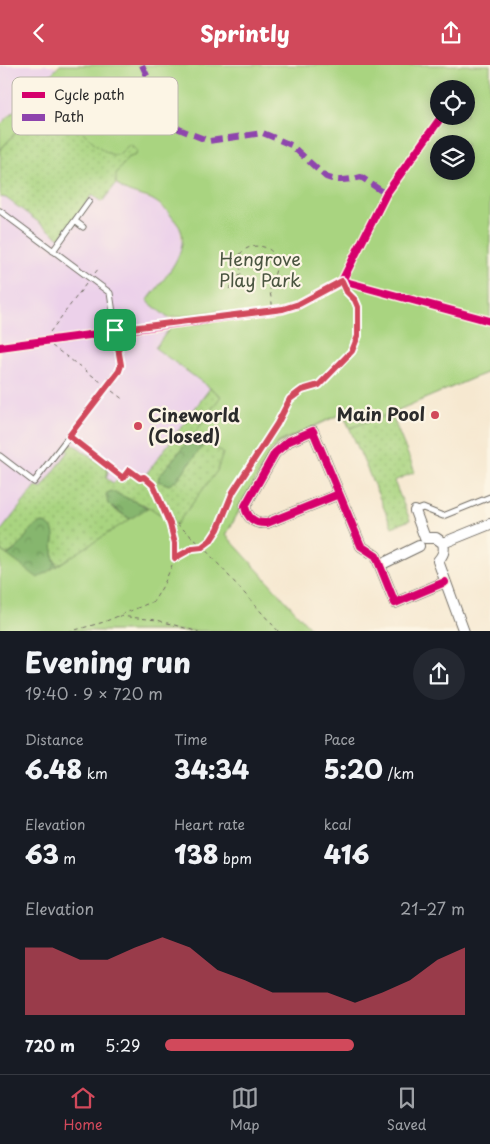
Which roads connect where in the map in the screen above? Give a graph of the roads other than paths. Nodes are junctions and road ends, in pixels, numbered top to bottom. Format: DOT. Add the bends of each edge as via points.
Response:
graph roads {
  1 [pos="89,201"];
  2 [pos="0,211"];
  3 [pos="75,221"];
  4 [pos="83,227"];
  5 [pos="53,251"];
  6 [pos="69,436"];
  7 [pos="0,456"];
  8 [pos="123,478"];
  9 [pos="339,494"];
  10 [pos="490,497"];
  11 [pos="415,511"];
  12 [pos="490,524"];
  13 [pos="443,543"];
  14 [pos="419,546"];
  15 [pos="380,565"];
  16 [pos="445,582"];
  17 [pos="464,631"];
  1 -- 3 [label="lane"];
  2 -- 5 [label="lane"];
  3 -- 4 [label="lane"];
  3 -- 5 [label="lane"];
  5 -- 6 [label="lane" via="110,293 121,365"];
  6 -- 7 [label="lane" via="34,482"];
  6 -- 8 [label="lane"];
  9 -- 9 [label="street" via="260,524 248,516 246,507 275,453 289,441 313,431"];
  9 -- 15 [label="street" via="361,546 376,556"];
  10 -- 11 [label="lane" via="443,516 423,508"];
  11 -- 13 [label="street" via="425,538 436,538"];
  12 -- 13 [label="street"];
  13 -- 16 [label="street" via="444,550 438,561"];
  14 -- 15 [label="street"];
  15 -- 16 [label="street" via="395,603"];
  16 -- 17 [label="street"];
}
